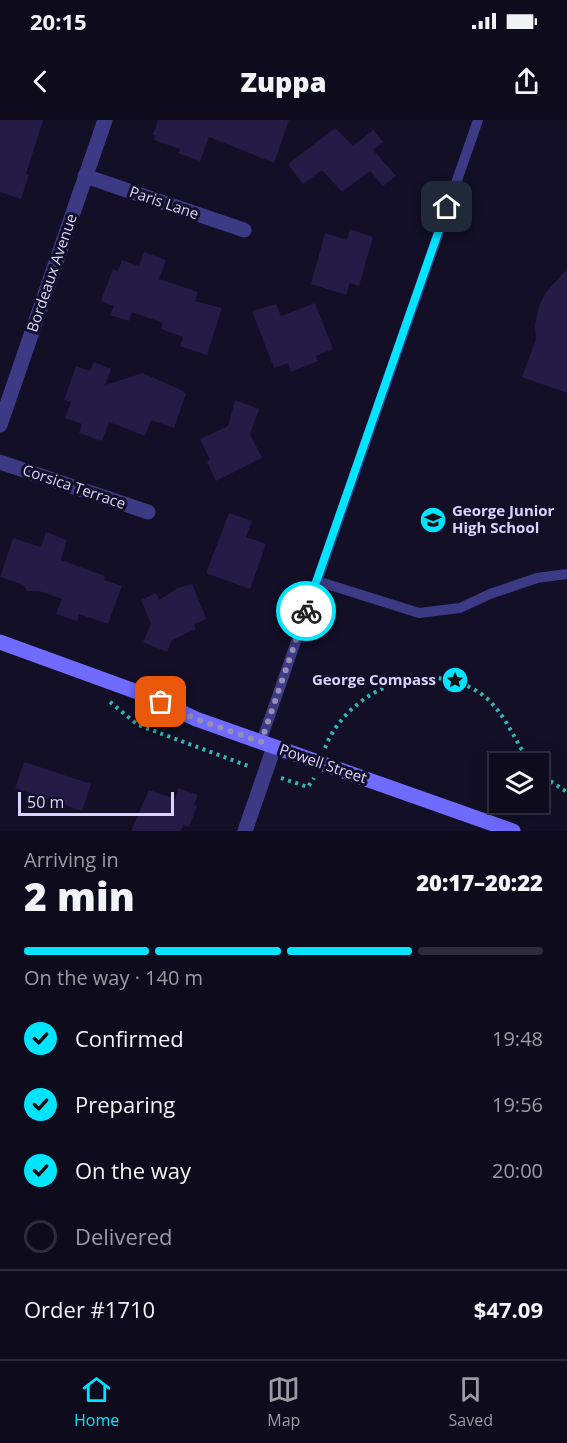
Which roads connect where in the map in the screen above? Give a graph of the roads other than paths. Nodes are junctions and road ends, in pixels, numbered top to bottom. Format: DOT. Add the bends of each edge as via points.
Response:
graph roads {
  1 [pos="105,120"];
  2 [pos="478,120"];
  3 [pos="85,176"];
  4 [pos="244,230"];
  5 [pos="0,425"];
  6 [pos="0,462"];
  7 [pos="148,512"];
  8 [pos="567,574"];
  9 [pos="317,581"];
  10 [pos="0,642"];
  11 [pos="267,745"];
  12 [pos="245,831"];
  13 [pos="513,831"];
  1 -- 3 [label="street, Bordeaux Avenue"];
  2 -- 9 [label="lane"];
  3 -- 4 [label="street, Paris Lane"];
  3 -- 5 [label="street, Bordeaux Avenue"];
  6 -- 7 [label="street, Corsica Terrace"];
  8 -- 9 [label="lane" via="537,578 460,608 419,613"];
  9 -- 11 [label="lane"];
  10 -- 11 [label="street, Powell Street"];
  11 -- 12 [label="street"];
  11 -- 13 [label="street, Powell Street"];
}
